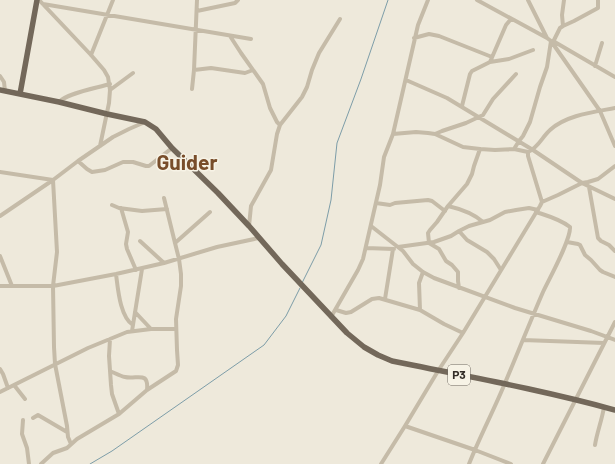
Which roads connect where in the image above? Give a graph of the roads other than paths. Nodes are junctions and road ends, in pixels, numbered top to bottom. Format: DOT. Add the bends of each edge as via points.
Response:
graph roads {
  1 [pos="38,0"];
  2 [pos="113,0"];
  3 [pos="197,0"];
  4 [pos="238,0"];
  5 [pos="428,0"];
  6 [pos="477,0"];
  7 [pos="530,0"];
  8 [pos="564,0"];
  9 [pos="598,0"];
  10 [pos="43,4"];
  11 [pos="197,11"];
  12 [pos="108,14"];
  13 [pos="340,19"];
  14 [pos="511,19"];
  15 [pos="563,26"];
  16 [pos="196,30"];
  17 [pos="230,36"];
  18 [pos="414,38"];
  19 [pos="547,38"];
  20 [pos="252,39"];
  21 [pos="552,42"];
  22 [pos="602,43"];
  23 [pos="533,50"];
  24 [pos="91,55"];
  25 [pos="492,57"];
  26 [pos="490,62"];
  27 [pos="595,66"];
  28 [pos="194,70"];
  29 [pos="253,70"];
  30 [pos="133,73"];
  31 [pos="516,74"];
  32 [pos="0,76"];
  33 [pos="615,77"];
  34 [pos="406,80"];
  35 [pos="110,84"];
  36 [pos="192,89"];
  37 [pos="3,90"];
  38 [pos="110,90"];
  39 [pos="20,94"];
  40 [pos="59,102"];
  41 [pos="462,106"];
  42 [pos="615,108"];
  43 [pos="600,111"];
  44 [pos="107,114"];
  45 [pos="479,116"];
  46 [pos="145,122"];
  47 [pos="280,125"];
  48 [pos="394,134"];
  49 [pos="435,134"];
  50 [pos="519,141"];
  51 [pos="100,146"];
  52 [pos="615,146"];
  53 [pos="172,148"];
  54 [pos="480,149"];
  55 [pos="514,149"];
  56 [pos="533,150"];
  57 [pos="528,152"];
  58 [pos="78,161"];
  59 [pos="615,166"];
  60 [pos="0,172"];
  61 [pos="53,180"];
  62 [pos="582,183"];
  63 [pos="589,187"];
  64 [pos="164,198"];
  65 [pos="615,199"];
  66 [pos="542,202"];
  67 [pos="376,203"];
  68 [pos="112,205"];
  69 [pos="448,206"];
  70 [pos="121,208"];
  71 [pos="167,209"];
  72 [pos="445,211"];
  73 [pos="537,211"];
  74 [pos="210,212"];
  75 [pos="0,216"];
  76 [pos="483,222"];
  77 [pos="249,226"];
  78 [pos="372,226"];
  79 [pos="459,231"];
  80 [pos="259,238"];
  81 [pos="140,241"];
  82 [pos="567,242"];
  83 [pos="175,243"];
  84 [pos="429,243"];
  85 [pos="366,248"];
  86 [pos="397,248"];
  87 [pos="615,251"];
  88 [pos="0,256"];
  89 [pos="179,259"];
  90 [pos="164,263"];
  91 [pos="142,269"];
  92 [pos="136,270"];
  93 [pos="501,270"];
  94 [pos="423,272"];
  95 [pos="116,274"];
  96 [pos="615,276"];
  97 [pos="0,286"];
  98 [pos="12,286"];
  99 [pos="53,286"];
  100 [pos="459,288"];
  101 [pos="484,297"];
  102 [pos="385,299"];
  103 [pos="336,310"];
  104 [pos="420,310"];
  105 [pos="135,312"];
  106 [pos="534,314"];
  107 [pos="331,317"];
  108 [pos="615,322"];
  109 [pos="133,326"];
  110 [pos="151,329"];
  111 [pos="176,329"];
  112 [pos="132,332"];
  113 [pos="463,333"];
  114 [pos="607,338"];
  115 [pos="110,339"];
  116 [pos="523,340"];
  117 [pos="615,340"];
  118 [pos="604,343"];
  119 [pos="55,364"];
  120 [pos="0,369"];
  121 [pos="110,371"];
  122 [pos="438,371"];
  123 [pos="505,384"];
  124 [pos="14,385"];
  125 [pos="8,388"];
  126 [pos="147,390"];
  127 [pos="0,392"];
  128 [pos="25,399"];
  129 [pos="576,399"];
  130 [pos="604,407"];
  131 [pos="615,410"];
  132 [pos="119,414"];
  133 [pos="33,418"];
  134 [pos="23,420"];
  135 [pos="406,426"];
  136 [pos="67,432"];
  137 [pos="71,444"];
  138 [pos="595,445"];
  139 [pos="475,450"];
  140 [pos="29,464"];
  141 [pos="41,464"];
  142 [pos="381,464"];
  143 [pos="469,464"];
  144 [pos="511,464"];
  145 [pos="543,464"];
  1 -- 10 [label="street"];
  1 -- 39 [label="main road"];
  2 -- 12 [label="street"];
  3 -- 11 [label="street"];
  4 -- 11 [label="street"];
  5 -- 18 [label="street"];
  6 -- 14 [label="street"];
  7 -- 19 [label="street"];
  8 -- 15 [label="street"];
  9 -- 15 [label="street" via="598,8"];
  10 -- 12 [label="street"];
  10 -- 24 [label="street"];
  11 -- 16 [label="street"];
  12 -- 16 [label="street"];
  12 -- 24 [label="street"];
  13 -- 47 [label="street" via="319,53 302,97"];
  14 -- 19 [label="street"];
  14 -- 25 [label="street"];
  15 -- 21 [label="street"];
  16 -- 17 [label="street"];
  16 -- 28 [label="street"];
  17 -- 20 [label="street"];
  17 -- 29 [label="street"];
  18 -- 25 [label="street" via="428,34 439,36"];
  18 -- 34 [label="street"];
  19 -- 21 [label="street"];
  21 -- 27 [label="street"];
  21 -- 43 [label="street"];
  21 -- 50 [label="street" via="530,122"];
  22 -- 27 [label="street"];
  23 -- 26 [label="street" via="509,59"];
  24 -- 35 [label="street" via="104,70"];
  25 -- 26 [label="street"];
  26 -- 41 [label="street" via="470,74"];
  27 -- 33 [label="street"];
  28 -- 29 [label="street" via="211,68 245,73"];
  28 -- 36 [label="street"];
  29 -- 47 [label="street" via="263,84 270,108"];
  30 -- 38 [label="street"];
  31 -- 45 [label="street" via="483,115"];
  32 -- 37 [label="street" via="4,82"];
  34 -- 41 [label="street"];
  34 -- 48 [label="street"];
  35 -- 38 [label="street"];
  35 -- 40 [label="street" via="75,94"];
  37 -- 39 [label="main road"];
  38 -- 44 [label="street"];
  39 -- 40 [label="main road"];
  40 -- 44 [label="main road"];
  41 -- 45 [label="street"];
  42 -- 43 [label="street"];
  43 -- 52 [label="street"];
  43 -- 56 [label="street" via="559,123"];
  44 -- 46 [label="main road"];
  44 -- 51 [label="street"];
  45 -- 49 [label="street"];
  45 -- 50 [label="street"];
  46 -- 51 [label="street" via="123,131"];
  46 -- 53 [label="main road" via="156,129"];
  47 -- 77 [label="street" via="271,170 251,206"];
  48 -- 49 [label="street"];
  48 -- 67 [label="street" via="384,157"];
  49 -- 54 [label="street" via="463,147"];
  50 -- 55 [label="street"];
  50 -- 56 [label="street"];
  51 -- 58 [label="street"];
  53 -- 58 [label="street" via="149,166 123,162 105,170 91,172"];
  53 -- 77 [label="main road"];
  54 -- 55 [label="street"];
  54 -- 69 [label="street" via="467,184"];
  55 -- 57 [label="street"];
  56 -- 57 [label="street"];
  56 -- 62 [label="street"];
  57 -- 66 [label="street"];
  58 -- 61 [label="street"];
  59 -- 62 [label="street" via="598,179"];
  60 -- 61 [label="street"];
  61 -- 75 [label="street"];
  61 -- 99 [label="street" via="57,252"];
  62 -- 63 [label="street"];
  62 -- 66 [label="street"];
  63 -- 65 [label="street"];
  63 -- 87 [label="street" via="598,238"];
  64 -- 71 [label="street"];
  66 -- 73 [label="street"];
  67 -- 72 [label="street" via="390,205 428,200"];
  67 -- 78 [label="street"];
  68 -- 70 [label="street"];
  69 -- 72 [label="street"];
  69 -- 76 [label="street" via="463,210"];
  70 -- 71 [label="street" via="148,211"];
  70 -- 92 [label="street" via="128,232 127,249"];
  71 -- 83 [label="street"];
  72 -- 84 [label="street" via="429,232"];
  73 -- 76 [label="street" via="529,208 505,212"];
  73 -- 82 [label="street" via="570,227"];
  73 -- 93 [label="street"];
  74 -- 83 [label="street"];
  76 -- 79 [label="street"];
  77 -- 80 [label="main road"];
  78 -- 85 [label="street"];
  78 -- 86 [label="street"];
  79 -- 84 [label="street"];
  79 -- 93 [label="street" via="467,240 487,252"];
  80 -- 89 [label="street"];
  80 -- 107 [label="main road, P3"];
  81 -- 90 [label="street"];
  82 -- 96 [label="street" via="580,245 585,255 603,272"];
  82 -- 106 [label="street"];
  83 -- 89 [label="street"];
  84 -- 86 [label="street"];
  84 -- 100 [label="street" via="438,249 458,272"];
  85 -- 86 [label="street"];
  85 -- 103 [label="street" via="358,270"];
  86 -- 94 [label="street"];
  86 -- 102 [label="street"];
  88 -- 98 [label="street"];
  89 -- 90 [label="street"];
  89 -- 111 [label="street" via="181,286"];
  90 -- 91 [label="street"];
  91 -- 92 [label="street"];
  91 -- 105 [label="street"];
  92 -- 95 [label="street"];
  93 -- 101 [label="street"];
  94 -- 100 [label="street"];
  94 -- 104 [label="street" via="419,283"];
  95 -- 99 [label="street"];
  95 -- 109 [label="street" via="121,306 128,323"];
  97 -- 98 [label="street"];
  98 -- 99 [label="street"];
  99 -- 119 [label="street"];
  100 -- 101 [label="street"];
  101 -- 106 [label="street"];
  101 -- 113 [label="street"];
  102 -- 103 [label="street" via="372,300 351,312"];
  102 -- 104 [label="street"];
  103 -- 107 [label="street"];
  104 -- 113 [label="street"];
  105 -- 109 [label="street"];
  105 -- 110 [label="street"];
  106 -- 114 [label="street"];
  106 -- 116 [label="street"];
  107 -- 122 [label="main road, P3" via="347,333 378,356"];
  108 -- 114 [label="street"];
  109 -- 112 [label="street"];
  110 -- 111 [label="street"];
  110 -- 112 [label="street"];
  111 -- 126 [label="street" via="178,368"];
  112 -- 115 [label="street"];
  113 -- 122 [label="street"];
  114 -- 117 [label="street"];
  114 -- 118 [label="street"];
  115 -- 119 [label="street"];
  115 -- 121 [label="street"];
  116 -- 118 [label="street"];
  116 -- 123 [label="street"];
  118 -- 129 [label="street"];
  119 -- 124 [label="street"];
  119 -- 136 [label="street"];
  120 -- 125 [label="street"];
  121 -- 126 [label="street" via="127,378 143,378"];
  121 -- 132 [label="street" via="112,394"];
  122 -- 123 [label="main road, P3"];
  122 -- 135 [label="street"];
  123 -- 129 [label="main road, P3"];
  123 -- 139 [label="street"];
  124 -- 125 [label="street"];
  124 -- 128 [label="street"];
  125 -- 127 [label="street"];
  126 -- 132 [label="street"];
  129 -- 130 [label="main road, P3"];
  129 -- 145 [label="street"];
  130 -- 131 [label="main road, P3"];
  130 -- 138 [label="street"];
  132 -- 137 [label="street"];
  133 -- 136 [label="street" via="38,415"];
  134 -- 140 [label="street" via="22,434"];
  135 -- 139 [label="street"];
  135 -- 142 [label="street"];
  136 -- 137 [label="street"];
  137 -- 141 [label="street" via="53,453"];
  139 -- 143 [label="street"];
  139 -- 144 [label="street"];
}
